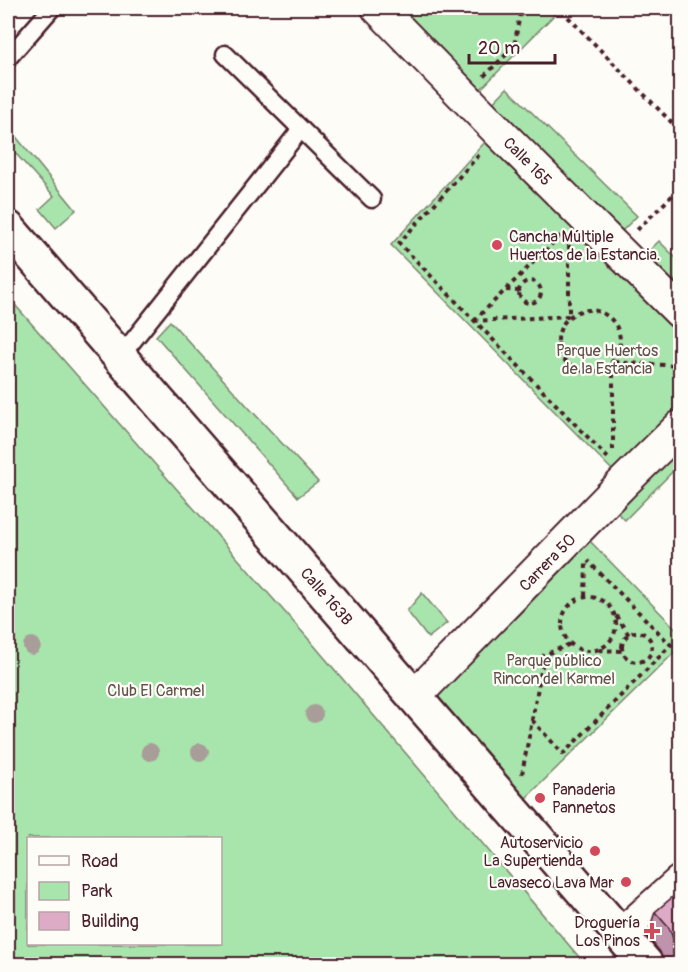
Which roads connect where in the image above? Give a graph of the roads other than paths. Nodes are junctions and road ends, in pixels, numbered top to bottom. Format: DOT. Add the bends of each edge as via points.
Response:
graph roads {
  1 [pos="52,8"];
  2 [pos="378,8"];
  3 [pos="225,54"];
  4 [pos="8,58"];
  5 [pos="301,129"];
  6 [pos="372,199"];
  7 [pos="8,228"];
  8 [pos="681,312"];
  9 [pos="120,357"];
  10 [pos="681,427"];
  11 [pos="414,697"];
  12 [pos="681,882"];
  13 [pos="621,935"];
  14 [pos="646,964"];
  1 -- 4 [label="lane"];
  2 -- 8 [label="street, Calle 165"];
  3 -- 5 [label="lane"];
  5 -- 6 [label="lane"];
  5 -- 9 [label="lane"];
  7 -- 9 [label="street, Calle 163B"];
  9 -- 11 [label="street, Calle 163B"];
  10 -- 11 [label="street, Carrera 50"];
  11 -- 13 [label="street, Calle 163B"];
  12 -- 13 [label="street"];
  13 -- 14 [label="street, Calle 163B"];
}
